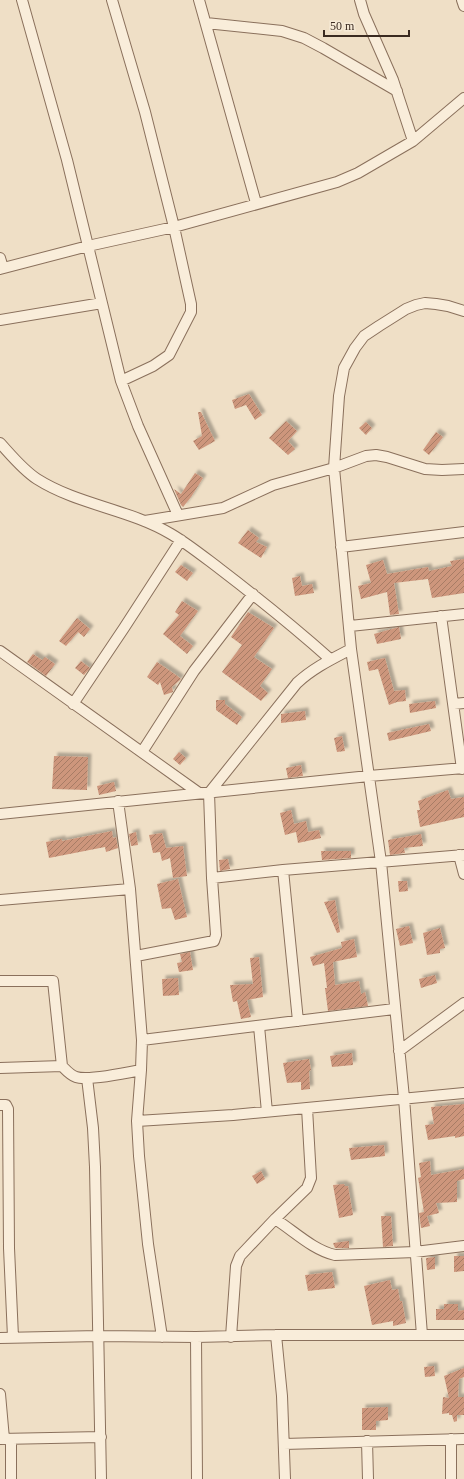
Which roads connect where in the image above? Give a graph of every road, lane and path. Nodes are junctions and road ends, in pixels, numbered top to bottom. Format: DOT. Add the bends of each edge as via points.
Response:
graph roads {
  1 [pos="22,0"];
  2 [pos="112,0"];
  3 [pos="199,0"];
  4 [pos="360,0"];
  5 [pos="462,0"];
  6 [pos="464,6"];
  7 [pos="206,23"];
  8 [pos="397,91"];
  9 [pos="464,98"];
  10 [pos="413,141"];
  11 [pos="256,203"];
  12 [pos="174,227"];
  13 [pos="88,246"];
  14 [pos="1,265"];
  15 [pos="102,303"];
  16 [pos="464,311"];
  17 [pos="0,320"];
  18 [pos="121,381"];
  19 [pos="0,443"];
  20 [pos="334,468"];
  21 [pos="464,469"];
  22 [pos="178,515"];
  23 [pos="144,521"];
  24 [pos="464,532"];
  25 [pos="181,540"];
  26 [pos="341,547"];
  27 [pos="253,594"];
  28 [pos="464,614"];
  29 [pos="441,616"];
  30 [pos="350,626"];
  31 [pos="352,649"];
  32 [pos="0,651"];
  33 [pos="330,660"];
  34 [pos="72,704"];
  35 [pos="459,704"];
  36 [pos="142,752"];
  37 [pos="463,768"];
  38 [pos="369,776"];
  39 [pos="204,793"];
  40 [pos="118,801"];
  41 [pos="0,814"];
  42 [pos="461,855"];
  43 [pos="381,862"];
  44 [pos="283,870"];
  45 [pos="464,874"];
  46 [pos="212,878"];
  47 [pos="130,888"];
  48 [pos="0,900"];
  49 [pos="136,956"];
  50 [pos="0,981"];
  51 [pos="464,1003"];
  52 [pos="394,1009"];
  53 [pos="298,1021"];
  54 [pos="258,1026"];
  55 [pos="142,1040"];
  56 [pos="399,1051"];
  57 [pos="62,1066"];
  58 [pos="0,1068"];
  59 [pos="141,1070"];
  60 [pos="87,1078"];
  61 [pos="464,1093"];
  62 [pos="404,1098"];
  63 [pos="0,1105"];
  64 [pos="307,1108"];
  65 [pos="267,1112"];
  66 [pos="137,1121"];
  67 [pos="275,1218"];
  68 [pos="464,1246"];
  69 [pos="415,1252"];
  70 [pos="422,1334"];
  71 [pos="276,1335"];
  72 [pos="464,1335"];
  73 [pos="99,1336"];
  74 [pos="13,1337"];
  75 [pos="162,1337"];
  76 [pos="196,1337"];
  77 [pos="231,1337"];
  78 [pos="0,1338"];
  79 [pos="0,1394"];
  80 [pos="101,1437"];
  81 [pos="5,1439"];
  82 [pos="451,1439"];
  83 [pos="464,1439"];
  84 [pos="367,1441"];
  85 [pos="284,1444"];
  86 [pos="11,1479"];
  87 [pos="102,1479"];
  88 [pos="197,1479"];
  89 [pos="285,1479"];
  90 [pos="368,1479"];
  91 [pos="451,1479"];
  1 -- 13 [label="street" via="67,160"];
  2 -- 12 [label="street" via="145,112"];
  3 -- 7 [label="street"];
  4 -- 8 [label="street"];
  5 -- 6 [label="street"];
  7 -- 8 [label="street" via="282,31 304,38"];
  7 -- 11 [label="street"];
  8 -- 10 [label="street"];
  9 -- 10 [label="street"];
  10 -- 11 [label="street" via="358,173 337,182"];
  11 -- 12 [label="street"];
  12 -- 13 [label="street"];
  12 -- 18 [label="street" via="191,312 168,355 153,366"];
  13 -- 14 [label="street"];
  13 -- 15 [label="street"];
  15 -- 17 [label="street"];
  15 -- 18 [label="street"];
  16 -- 20 [label="street" via="436,304 416,305 364,336 344,368 339,396"];
  18 -- 22 [label="street"];
  19 -- 23 [label="street" via="36,478 58,491"];
  20 -- 21 [label="street" via="366,456 376,455 425,469"];
  20 -- 22 [label="street" via="273,485 223,508"];
  20 -- 26 [label="street"];
  22 -- 23 [label="street"];
  23 -- 25 [label="street"];
  24 -- 26 [label="street"];
  25 -- 27 [label="street"];
  25 -- 34 [label="street"];
  26 -- 30 [label="street"];
  27 -- 33 [label="street"];
  27 -- 36 [label="street" via="194,672"];
  28 -- 29 [label="street"];
  29 -- 30 [label="street"];
  29 -- 35 [label="street"];
  30 -- 31 [label="street"];
  31 -- 33 [label="street"];
  31 -- 38 [label="street"];
  32 -- 34 [label="street"];
  33 -- 39 [label="street" via="306,674 297,683"];
  34 -- 36 [label="street"];
  35 -- 37 [label="street"];
  36 -- 39 [label="street"];
  37 -- 38 [label="street"];
  38 -- 39 [label="street"];
  38 -- 43 [label="street"];
  39 -- 40 [label="street"];
  39 -- 46 [label="street"];
  40 -- 41 [label="street"];
  40 -- 47 [label="street"];
  42 -- 43 [label="street"];
  42 -- 45 [label="street"];
  43 -- 44 [label="street"];
  43 -- 52 [label="street"];
  44 -- 46 [label="street"];
  44 -- 53 [label="street"];
  46 -- 49 [label="street" via="216,935 214,942"];
  47 -- 48 [label="street"];
  47 -- 49 [label="street"];
  49 -- 55 [label="street"];
  50 -- 57 [label="street" via="52,981"];
  51 -- 56 [label="street"];
  52 -- 53 [label="street"];
  52 -- 56 [label="street"];
  53 -- 54 [label="street"];
  54 -- 55 [label="street"];
  54 -- 65 [label="street"];
  55 -- 59 [label="street"];
  56 -- 62 [label="street"];
  57 -- 58 [label="street"];
  57 -- 60 [label="street" via="73,1076"];
  59 -- 60 [label="street"];
  59 -- 66 [label="street"];
  60 -- 73 [label="street" via="95,1167"];
  61 -- 62 [label="street"];
  62 -- 64 [label="street"];
  62 -- 69 [label="street"];
  63 -- 74 [label="street" via="6,1105 8,1109 9,1248"];
  64 -- 65 [label="street"];
  64 -- 67 [label="street" via="310,1183 308,1188"];
  65 -- 66 [label="street"];
  66 -- 75 [label="street" via="143,1203"];
  67 -- 69 [label="street" via="326,1253 335,1255"];
  67 -- 77 [label="street" via="238,1260"];
  68 -- 69 [label="street"];
  69 -- 70 [label="street"];
  70 -- 71 [label="street"];
  70 -- 72 [label="street"];
  71 -- 77 [label="street"];
  71 -- 85 [label="street"];
  73 -- 74 [label="street"];
  73 -- 75 [label="street"];
  73 -- 80 [label="street"];
  74 -- 78 [label="street"];
  75 -- 76 [label="street"];
  76 -- 77 [label="street"];
  76 -- 88 [label="street"];
  79 -- 81 [label="street"];
  80 -- 81 [label="street"];
  80 -- 87 [label="street"];
  81 -- 86 [label="street"];
  82 -- 83 [label="street"];
  82 -- 84 [label="street"];
  82 -- 91 [label="street"];
  84 -- 85 [label="street"];
  84 -- 90 [label="street"];
  85 -- 89 [label="street"];
}
